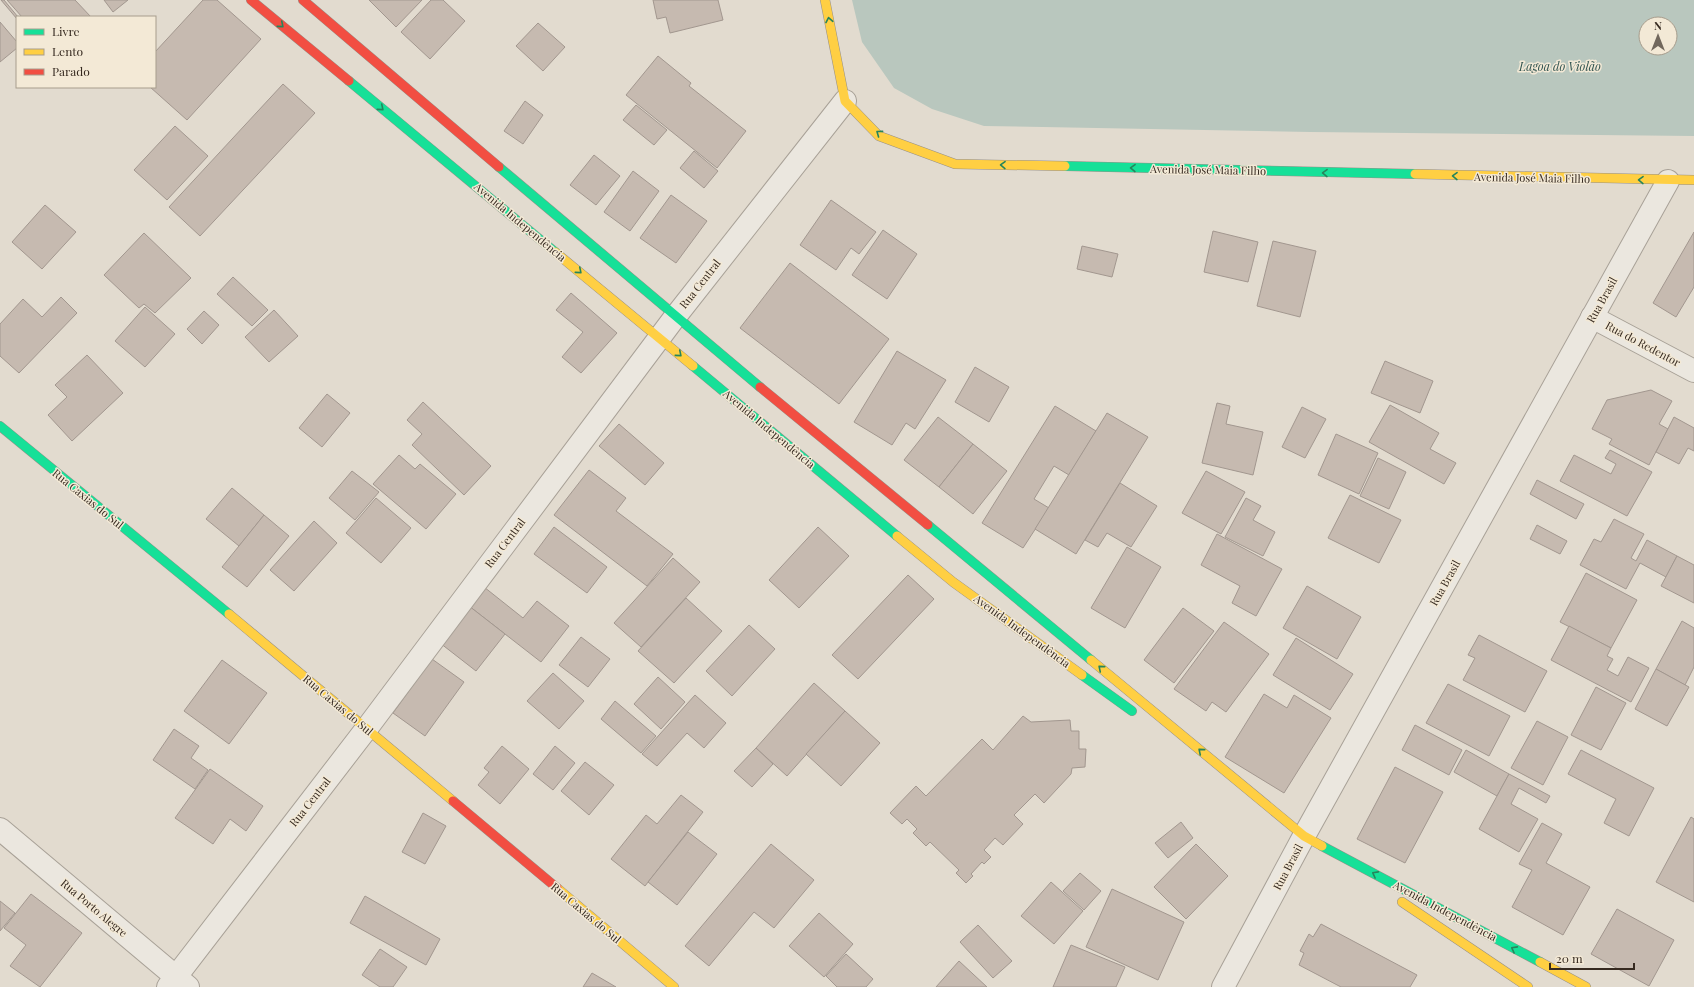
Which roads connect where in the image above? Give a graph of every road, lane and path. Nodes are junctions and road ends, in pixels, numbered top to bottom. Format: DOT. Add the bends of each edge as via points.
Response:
graph roads {
  1 [pos="251,0"];
  2 [pos="303,0"];
  3 [pos="825,0"];
  4 [pos="845,101"];
  5 [pos="1694,180"];
  6 [pos="1668,181"];
  7 [pos="675,317"];
  8 [pos="1592,318"];
  9 [pos="660,338"];
  10 [pos="1694,372"];
  11 [pos="0,426"];
  12 [pos="1138,716"];
  13 [pos="367,728"];
  14 [pos="1183,748"];
  15 [pos="0,829"];
  16 [pos="1304,836"];
  17 [pos="1383,889"];
  18 [pos="1396,898"];
  19 [pos="1529,964"];
  20 [pos="1520,982"];
  21 [pos="177,984"];
  22 [pos="674,987"];
  23 [pos="1223,987"];
  24 [pos="1528,987"];
  25 [pos="1586,987"];
  1 -- 9 [label="street, Avenida Independência, one-way" via="420,135"];
  2 -- 7 [label="street, Avenida Independência" via="438,120"];
  4 -- 3 [label="street, one-way"];
  6 -- 4 [label="street, Avenida José Maia Filho, one-way" via="955,164 879,136"];
  4 -- 7 [label="street, Rua Central"];
  5 -- 6 [label="street, Avenida José Maia Filho"];
  6 -- 8 [label="street, Rua Brasil"];
  7 -- 9 [label="street, Rua Central"];
  16 -- 7 [label="street, Avenida Independência, one-way" via="968,563"];
  8 -- 10 [label="street, Rua do Redentor"];
  8 -- 16 [label="street, Rua Brasil"];
  9 -- 12 [label="street, Avenida Independência, one-way" via="955,579"];
  9 -- 13 [label="street, Rua Central"];
  11 -- 13 [label="street, Rua Caxias do Sul"];
  13 -- 21 [label="street, Rua Central"];
  13 -- 22 [label="street, Rua Caxias do Sul"];
  14 -- 16 [label="street, Avenida Independência"];
  15 -- 21 [label="street, Rua Porto Alegre"];
  16 -- 17 [label="street, Avenida Independência"];
  19 -- 16 [label="street, Avenida Independência, one-way"];
  16 -- 23 [label="street, Rua Brasil"];
  18 -- 20 [label="street, Avenida Independência"];
  19 -- 20 [label="street"];
  19 -- 25 [label="street, Avenida Independência"];
  20 -- 24 [label="street, Avenida Independência"];
}
